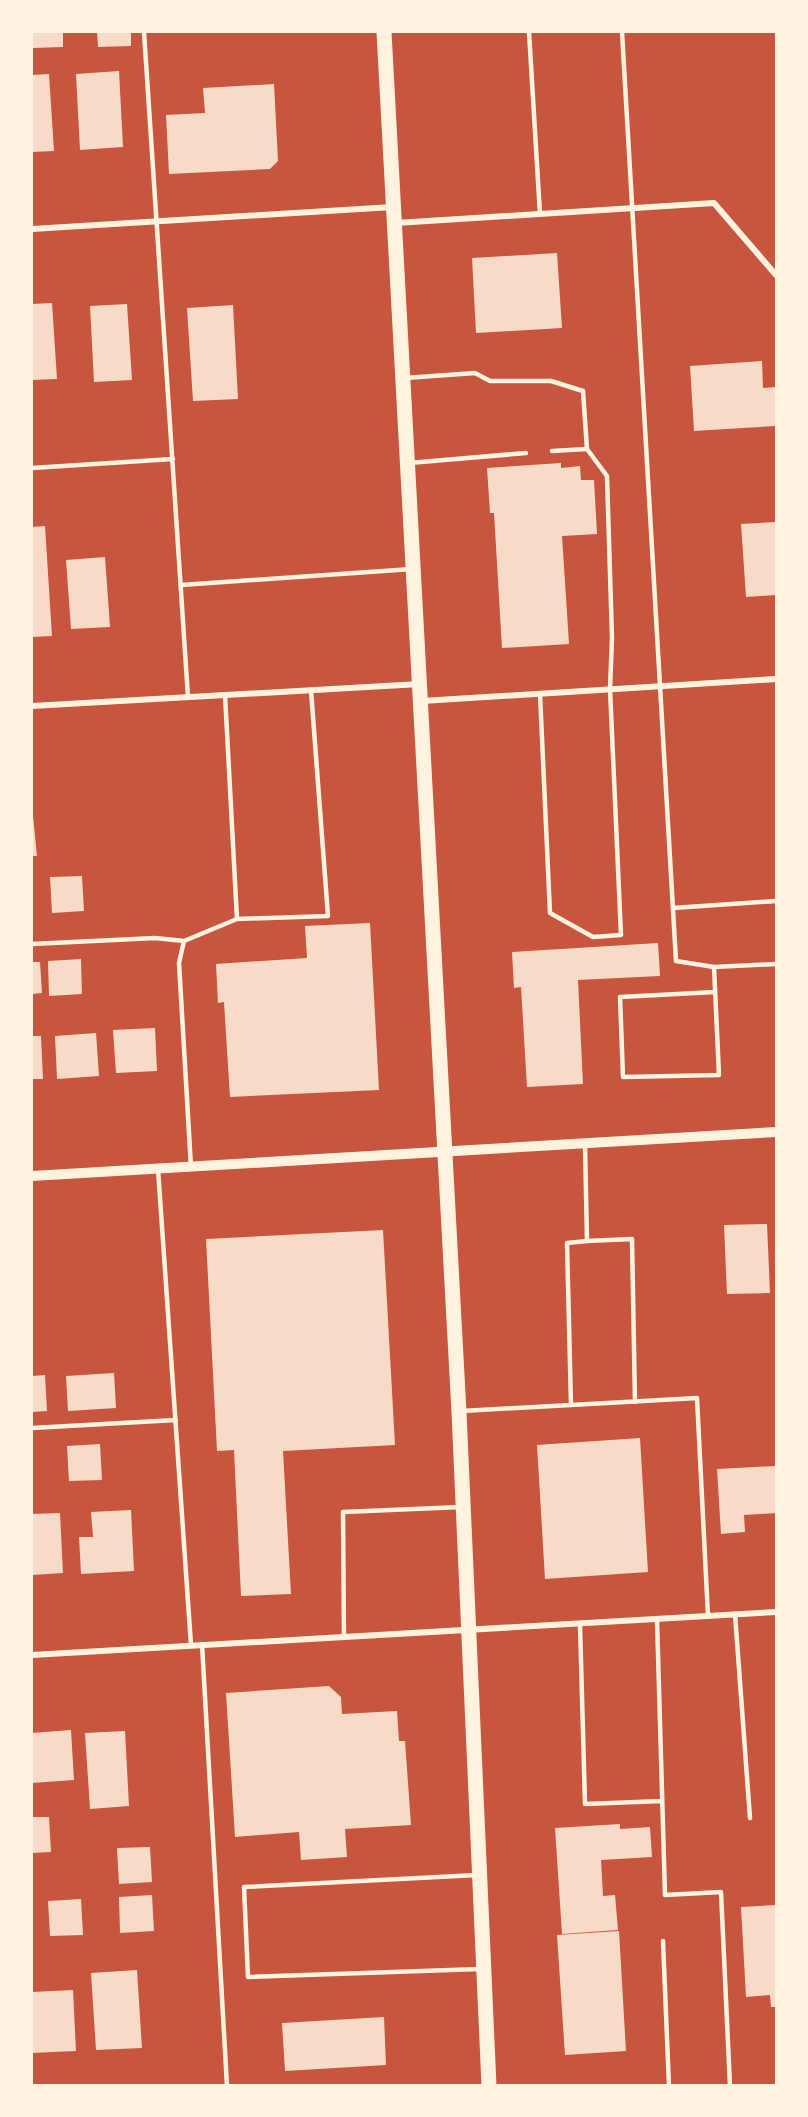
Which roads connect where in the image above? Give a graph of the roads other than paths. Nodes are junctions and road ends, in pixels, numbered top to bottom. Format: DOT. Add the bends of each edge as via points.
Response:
graph roads {
  1 [pos="144,32"];
  2 [pos="384,32"];
  3 [pos="529,32"];
  4 [pos="622,32"];
  5 [pos="394,207"];
  6 [pos="633,208"];
  7 [pos="540,214"];
  8 [pos="157,220"];
  9 [pos="394,223"];
  10 [pos="32,229"];
  11 [pos="777,274"];
  12 [pos="403,379"];
  13 [pos="587,449"];
  14 [pos="552,451"];
  15 [pos="526,453"];
  16 [pos="173,459"];
  17 [pos="408,463"];
  18 [pos="32,468"];
  19 [pos="414,569"];
  20 [pos="181,585"];
  21 [pos="777,679"];
  22 [pos="421,684"];
  23 [pos="662,686"];
  24 [pos="610,689"];
  25 [pos="311,690"];
  26 [pos="540,693"];
  27 [pos="225,695"];
  28 [pos="188,697"];
  29 [pos="421,701"];
  30 [pos="32,706"];
  31 [pos="777,902"];
  32 [pos="673,908"];
  33 [pos="237,919"];
  34 [pos="184,941"];
  35 [pos="32,944"];
  36 [pos="777,964"];
  37 [pos="714,967"];
  38 [pos="716,992"];
  39 [pos="777,1132"];
  40 [pos="585,1143"];
  41 [pos="444,1151"];
  42 [pos="191,1167"];
  43 [pos="158,1169"];
  44 [pos="32,1176"];
  45 [pos="587,1241"];
  46 [pos="635,1401"];
  47 [pos="571,1405"];
  48 [pos="459,1412"];
  49 [pos="176,1420"];
  50 [pos="32,1428"];
  51 [pos="464,1507"];
  52 [pos="777,1612"];
  53 [pos="735,1614"];
  54 [pos="708,1616"];
  55 [pos="657,1619"];
  56 [pos="580,1625"];
  57 [pos="469,1631"];
  58 [pos="345,1638"];
  59 [pos="202,1644"];
  60 [pos="191,1645"];
  61 [pos="32,1655"];
  62 [pos="662,1801"];
  63 [pos="750,1818"];
  64 [pos="480,1875"];
  65 [pos="663,1941"];
  66 [pos="484,1968"];
  67 [pos="227,2085"];
  68 [pos="489,2085"];
  69 [pos="669,2085"];
  70 [pos="730,2085"];
  1 -- 8 [label="lane"];
  2 -- 5 [label="main road"];
  3 -- 7 [label="lane"];
  4 -- 6 [label="lane"];
  5 -- 8 [label="street"];
  5 -- 9 [label="main road"];
  6 -- 7 [label="street"];
  6 -- 11 [label="street" via="714,203"];
  6 -- 23 [label="lane"];
  7 -- 9 [label="street"];
  8 -- 10 [label="street"];
  8 -- 16 [label="lane"];
  9 -- 12 [label="main road"];
  12 -- 13 [label="lane" via="475,373 490,381 550,381 582,391"];
  12 -- 17 [label="main road"];
  13 -- 14 [label="lane"];
  13 -- 24 [label="lane" via="607,476"];
  15 -- 17 [label="lane"];
  16 -- 18 [label="lane"];
  16 -- 20 [label="lane"];
  17 -- 19 [label="main road"];
  19 -- 20 [label="lane"];
  19 -- 22 [label="main road"];
  20 -- 28 [label="lane"];
  21 -- 23 [label="street"];
  22 -- 25 [label="street"];
  22 -- 29 [label="main road"];
  23 -- 24 [label="street"];
  23 -- 32 [label="lane"];
  24 -- 26 [label="street"];
  24 -- 26 [label="lane" via="621,935 593,937 550,913"];
  25 -- 27 [label="street"];
  25 -- 33 [label="lane" via="328,916"];
  26 -- 29 [label="street"];
  27 -- 28 [label="street"];
  27 -- 33 [label="lane"];
  28 -- 30 [label="street"];
  29 -- 41 [label="main road"];
  31 -- 32 [label="lane"];
  32 -- 37 [label="lane" via="676,962"];
  33 -- 34 [label="lane"];
  34 -- 35 [label="lane" via="155,938"];
  34 -- 42 [label="lane" via="179,963"];
  36 -- 37 [label="lane"];
  37 -- 38 [label="lane"];
  38 -- 38 [label="lane" via="620,997 623,1077 719,1075"];
  39 -- 40 [label="street"];
  40 -- 41 [label="street"];
  40 -- 45 [label="lane"];
  41 -- 42 [label="street"];
  41 -- 48 [label="main road"];
  42 -- 43 [label="street"];
  43 -- 44 [label="street"];
  43 -- 49 [label="lane"];
  45 -- 46 [label="lane" via="632,1239"];
  45 -- 47 [label="lane" via="567,1243"];
  46 -- 47 [label="lane"];
  46 -- 54 [label="lane" via="697,1398"];
  47 -- 48 [label="lane"];
  48 -- 51 [label="main road"];
  49 -- 50 [label="lane"];
  49 -- 60 [label="lane"];
  51 -- 57 [label="main road"];
  51 -- 58 [label="lane" via="343,1512"];
  52 -- 53 [label="street"];
  53 -- 54 [label="street"];
  53 -- 63 [label="lane"];
  54 -- 55 [label="street"];
  55 -- 56 [label="street"];
  55 -- 62 [label="lane"];
  56 -- 57 [label="street"];
  56 -- 62 [label="lane" via="585,1804"];
  57 -- 58 [label="street"];
  57 -- 64 [label="main road"];
  58 -- 59 [label="street"];
  59 -- 60 [label="street"];
  59 -- 67 [label="lane"];
  60 -- 61 [label="street"];
  62 -- 70 [label="lane" via="665,1895 721,1892"];
  64 -- 66 [label="main road"];
  64 -- 66 [label="lane" via="244,1887 248,1977"];
  65 -- 69 [label="lane"];
  66 -- 68 [label="main road"];
}
